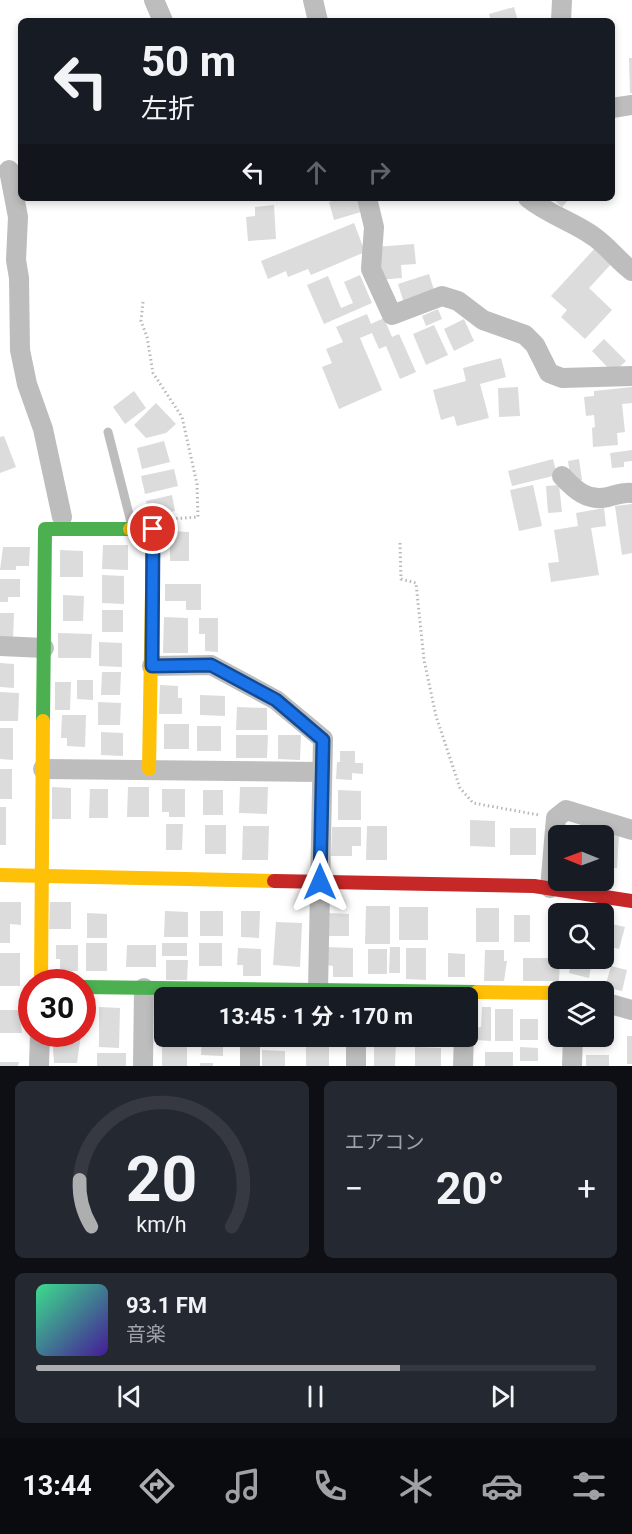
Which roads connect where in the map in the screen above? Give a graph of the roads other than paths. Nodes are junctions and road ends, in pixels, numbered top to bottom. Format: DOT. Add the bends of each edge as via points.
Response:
graph roads {
  1 [pos="153,0"];
  2 [pos="313,0"];
  3 [pos="562,0"];
  4 [pos="162,18"];
  5 [pos="317,18"];
  6 [pos="561,18"];
  7 [pos="632,105"];
  8 [pos="615,108"];
  9 [pos="10,170"];
  10 [pos="368,201"];
  11 [pos="532,201"];
  12 [pos="632,271"];
  13 [pos="632,376"];
  14 [pos="108,432"];
  15 [pos="562,476"];
  16 [pos="632,493"];
  17 [pos="62,517"];
  18 [pos="132,529"];
  19 [pos="0,646"];
  20 [pos="44,648"];
  21 [pos="152,666"];
  22 [pos="43,769"];
  23 [pos="149,769"];
  24 [pos="321,772"];
  25 [pos="555,825"];
  26 [pos="632,830"];
  27 [pos="0,875"];
  28 [pos="40,877"];
  29 [pos="320,882"];
  30 [pos="548,888"];
  31 [pos="569,891"];
  32 [pos="632,901"];
  33 [pos="41,969"];
  34 [pos="96,987"];
  35 [pos="144,987"];
  36 [pos="318,987"];
  37 [pos="154,988"];
  38 [pos="548,993"];
  39 [pos="478,995"];
  40 [pos="614,1005"];
  41 [pos="632,1010"];
  42 [pos="40,1047"];
  43 [pos="250,1047"];
  44 [pos="356,1047"];
  45 [pos="464,1047"];
  46 [pos="573,1047"];
  47 [pos="39,1066"];
  48 [pos="143,1066"];
  49 [pos="250,1066"];
  50 [pos="356,1066"];
  51 [pos="463,1066"];
  52 [pos="572,1066"];
  1 -- 4 [label="street"];
  2 -- 5 [label="street"];
  3 -- 6 [label="street"];
  7 -- 8 [label="street"];
  9 -- 17 [label="street" via="18,217 20,351 43,429"];
  10 -- 13 [label="street" via="374,226 371,269 392,315 442,296 458,301 483,320 525,334 549,373 562,378"];
  11 -- 12 [label="street" via="597,238"];
  14 -- 18 [label="lane"];
  15 -- 16 [label="street" via="589,497 601,499"];
  18 -- 20 [label="street" via="45,529"];
  18 -- 21 [label="street" via="153,529"];
  19 -- 20 [label="street"];
  20 -- 22 [label="street"];
  21 -- 23 [label="street"];
  21 -- 24 [label="street" via="211,665 276,700 323,740"];
  22 -- 23 [label="street"];
  22 -- 28 [label="street"];
  23 -- 24 [label="street"];
  24 -- 29 [label="street"];
  25 -- 26 [label="street" via="556,818 566,810"];
  27 -- 28 [label="street"];
  28 -- 29 [label="street"];
  28 -- 33 [label="street"];
  29 -- 30 [label="street"];
  29 -- 36 [label="street"];
  31 -- 32 [label="street"];
  34 -- 35 [label="street"];
  35 -- 37 [label="street"];
  35 -- 48 [label="street"];
  38 -- 39 [label="street"];
  40 -- 41 [label="street"];
  42 -- 47 [label="street"];
  43 -- 49 [label="street"];
  44 -- 50 [label="street"];
  45 -- 51 [label="street"];
  46 -- 52 [label="street"];
}
